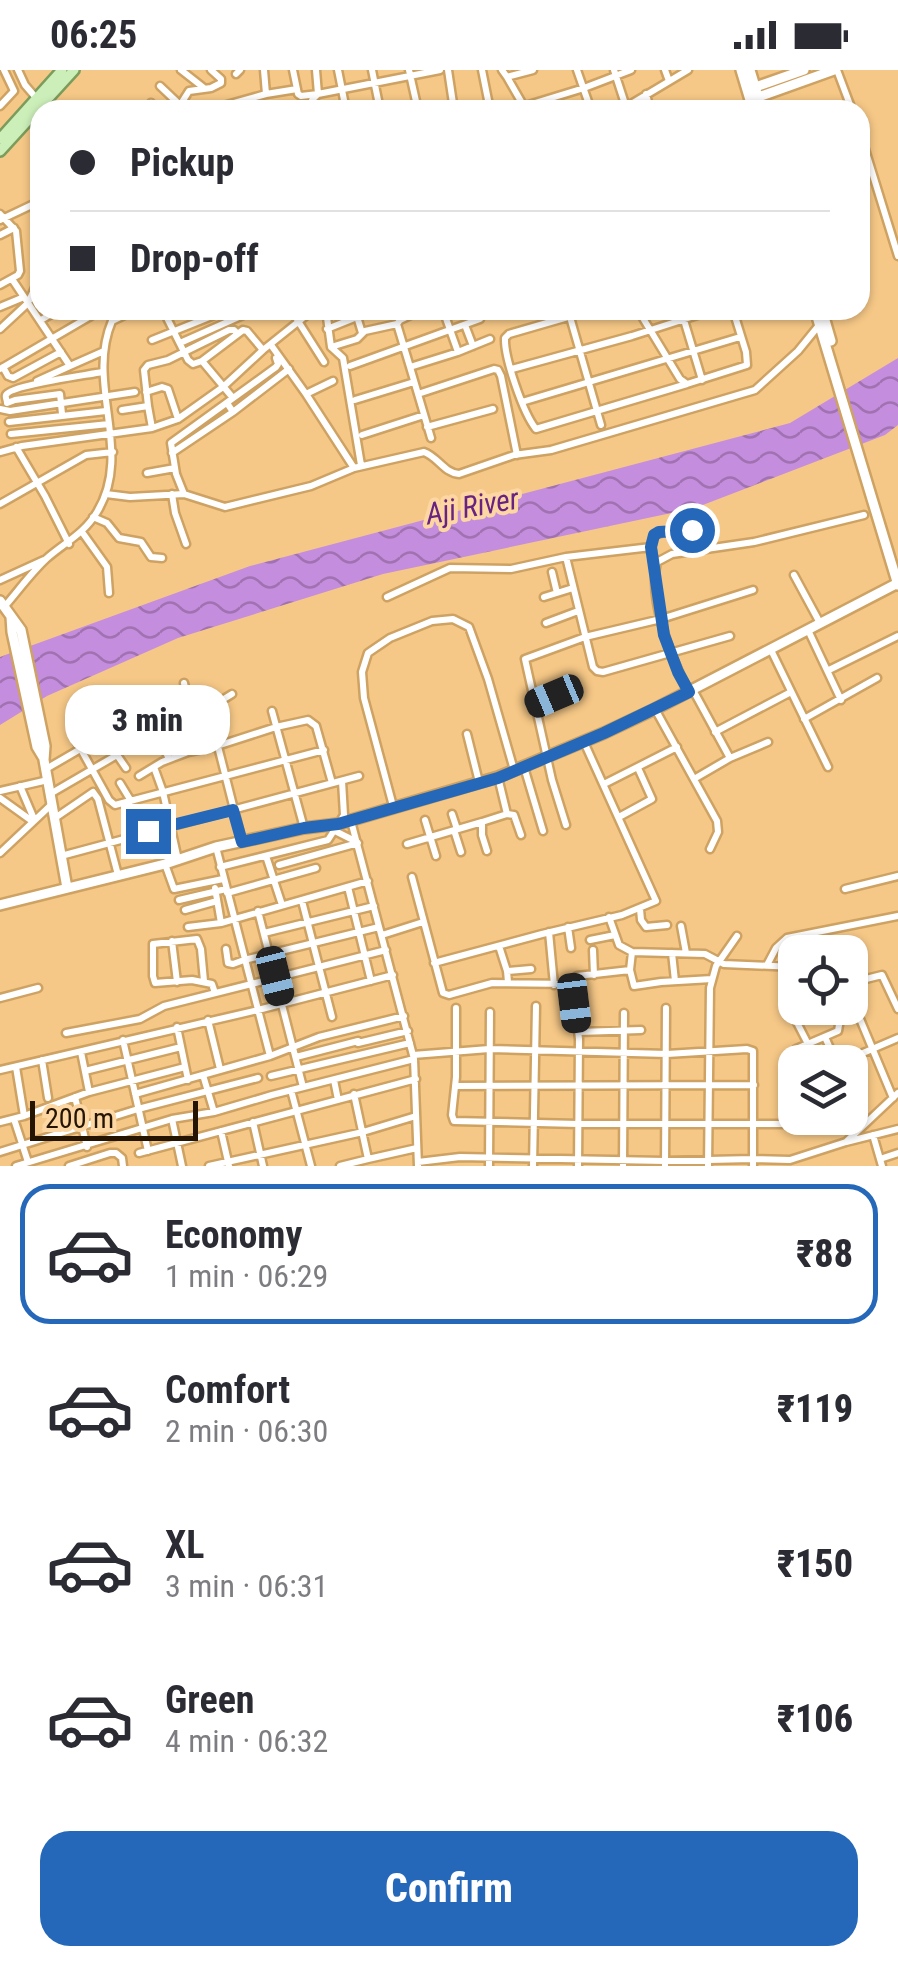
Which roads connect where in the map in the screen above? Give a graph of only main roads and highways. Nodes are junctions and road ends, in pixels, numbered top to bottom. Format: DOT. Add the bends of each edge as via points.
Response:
graph roads {
  1 [pos="62,70"];
  2 [pos="74,70"];
  3 [pos="741,70"];
  4 [pos="750,70"];
  5 [pos="804,70"];
  6 [pos="836,70"];
  7 [pos="752,97"];
  8 [pos="40,100"];
  9 [pos="41,100"];
  10 [pos="30,110"];
  11 [pos="30,113"];
  12 [pos="1,136"];
  13 [pos="0,151"];
  14 [pos="821,320"];
  15 [pos="884,526"];
  16 [pos="898,564"];
  17 [pos="898,584"];
  18 [pos="5,607"];
  19 [pos="67,888"];
  20 [pos="2,901"];
  1 -- 8 [label="main road"];
  2 -- 9 [label="main road"];
  3 -- 7 [label="main road"];
  4 -- 7 [label="main road"];
  5 -- 7 [label="main road"];
  6 -- 7 [label="main road"];
  10 -- 12 [label="main road"];
  11 -- 13 [label="main road"];
  14 -- 15 [label="main road"];
  15 -- 16 [label="main road"];
  15 -- 17 [label="main road"];
  17 -- 19 [label="main road" via="656,709 498,778 337,827 242,842"];
  18 -- 19 [label="main road" via="19,642"];
  19 -- 20 [label="main road"];
}
